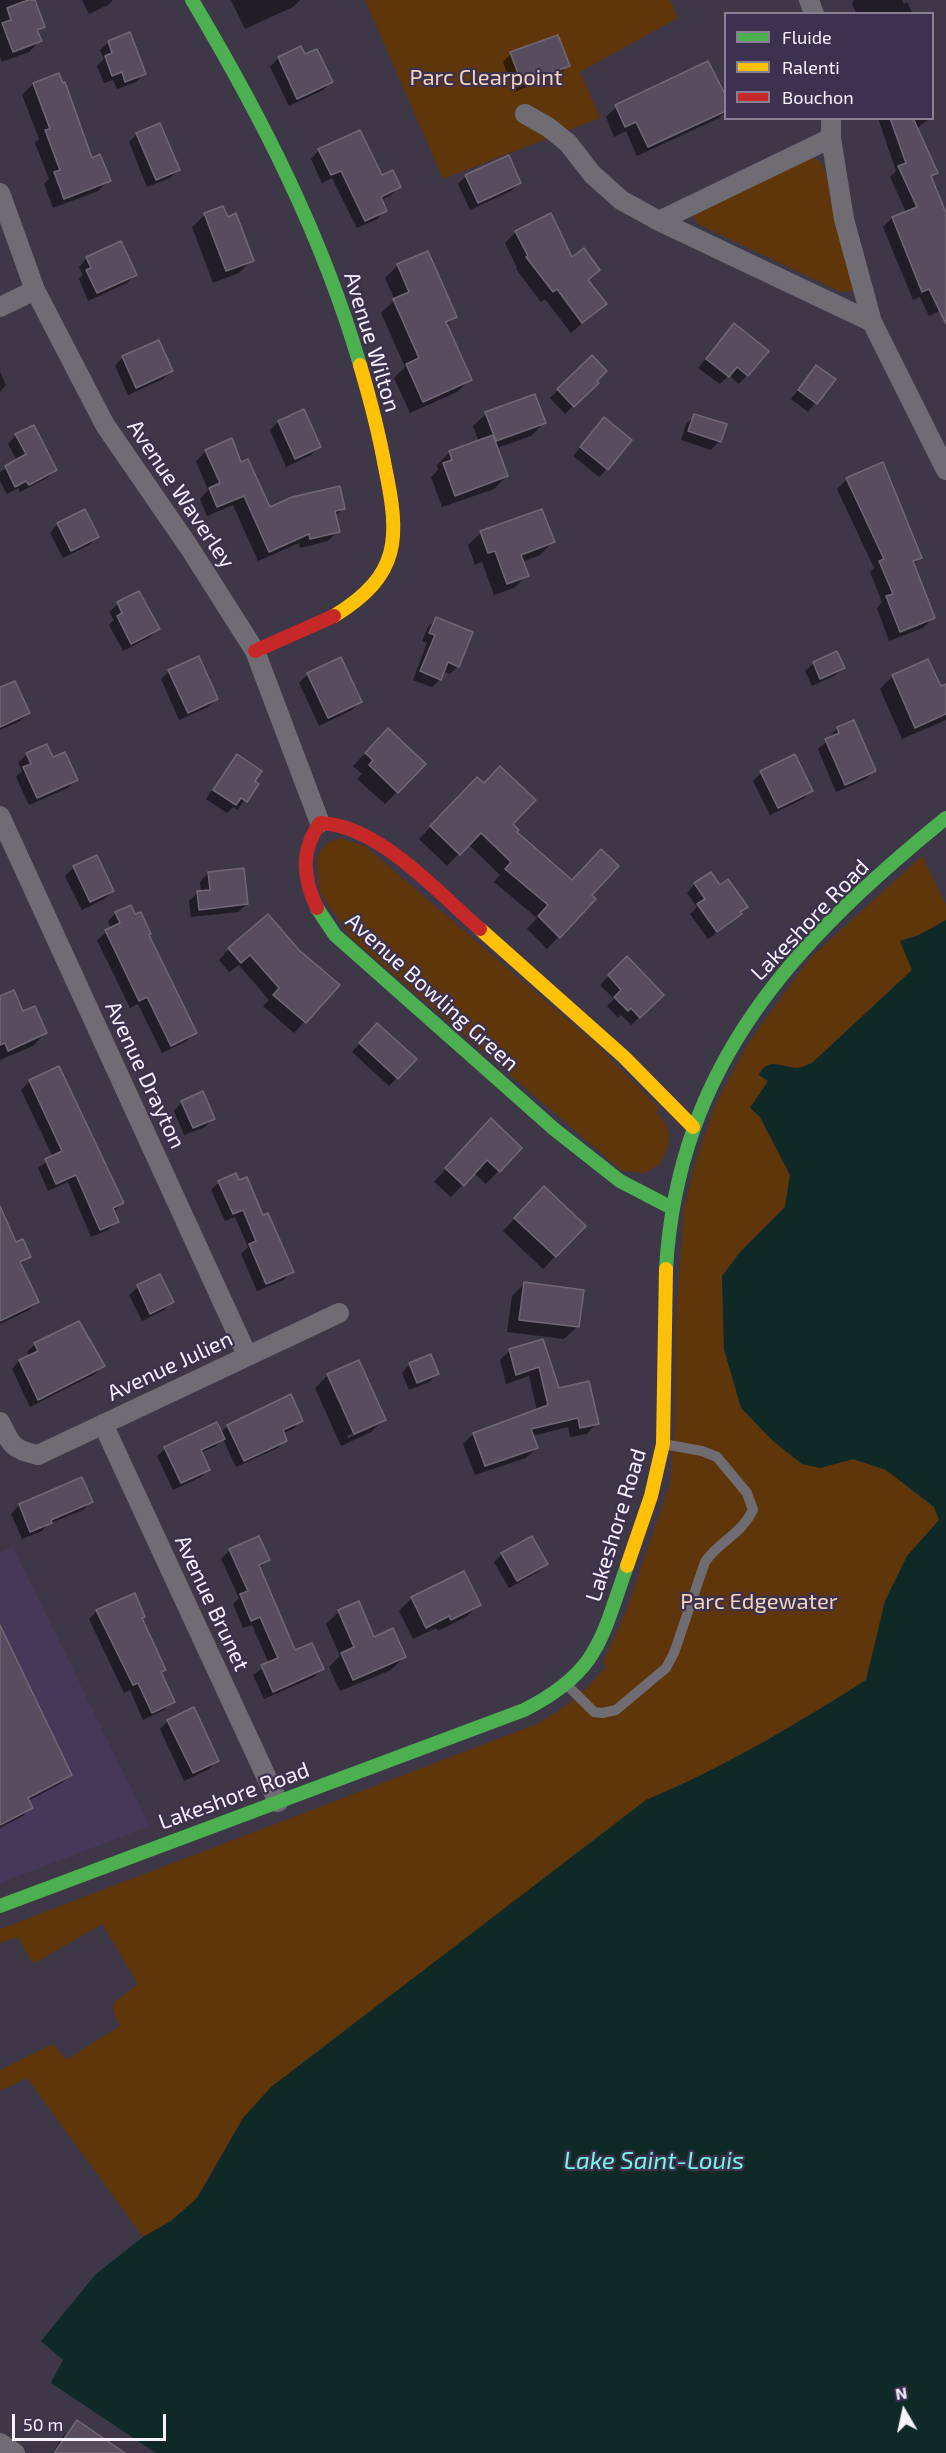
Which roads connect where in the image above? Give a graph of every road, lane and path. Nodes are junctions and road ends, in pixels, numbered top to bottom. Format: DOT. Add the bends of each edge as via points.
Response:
graph roads {
  1 [pos="192,0"];
  2 [pos="525,114"];
  3 [pos="831,120"];
  4 [pos="831,138"];
  5 [pos="0,193"];
  6 [pos="659,221"];
  7 [pos="35,290"];
  8 [pos="0,307"];
  9 [pos="872,322"];
  10 [pos="946,470"];
  11 [pos="255,651"];
  12 [pos="0,816"];
  13 [pos="946,818"];
  14 [pos="320,823"];
  15 [pos="693,1127"];
  16 [pos="672,1209"];
  17 [pos="339,1313"];
  18 [pos="247,1355"];
  19 [pos="0,1422"];
  20 [pos="103,1424"];
  21 [pos="663,1444"];
  22 [pos="567,1685"];
  23 [pos="278,1802"];
  24 [pos="0,1906"];
  25 [pos="0,2443"];
  26 [pos="15,2453"];
  1 -- 11 [label="street, Avenue Wilton" via="273,143 305,213 363,380 380,440 395,521 389,559 359,601 336,616"];
  2 -- 6 [label="street" via="568,143 592,174 621,200"];
  3 -- 4 [label="street"];
  4 -- 6 [label="street"];
  4 -- 9 [label="street" via="844,219"];
  5 -- 7 [label="street, Avenue Waverley"];
  6 -- 9 [label="street"];
  7 -- 8 [label="street"];
  7 -- 11 [label="street, Avenue Waverley" via="105,425"];
  9 -- 10 [label="street"];
  11 -- 14 [label="street, Avenue Waverley"];
  12 -- 18 [label="street, Avenue Drayton"];
  13 -- 15 [label="street, Lakeshore Road" via="825,928 770,989 732,1046"];
  14 -- 15 [label="street" via="333,822 349,828 395,854 624,1057"];
  14 -- 16 [label="street, Avenue Bowling Green" via="308,843 306,878 315,908 335,935 582,1151 620,1181"];
  15 -- 16 [label="street, Lakeshore Road"];
  16 -- 21 [label="street, Lakeshore Road"];
  17 -- 18 [label="street, Avenue Julien"];
  18 -- 20 [label="street, Avenue Julien"];
  19 -- 20 [label="street, Avenue Julien" via="20,1452 38,1455"];
  20 -- 23 [label="street, Avenue Brunet"];
  21 -- 22 [label="street, Lakeshore Road" via="649,1504 607,1624 596,1650"];
  21 -- 22 [label="lane" via="717,1457 747,1493 753,1510 746,1524 713,1550 705,1562 666,1668 616,1710 602,1713 594,1712"];
  22 -- 23 [label="street, Lakeshore Road" via="524,1710"];
  23 -- 24 [label="street, Lakeshore Road"];
  25 -- 26 [label="street"];
}
